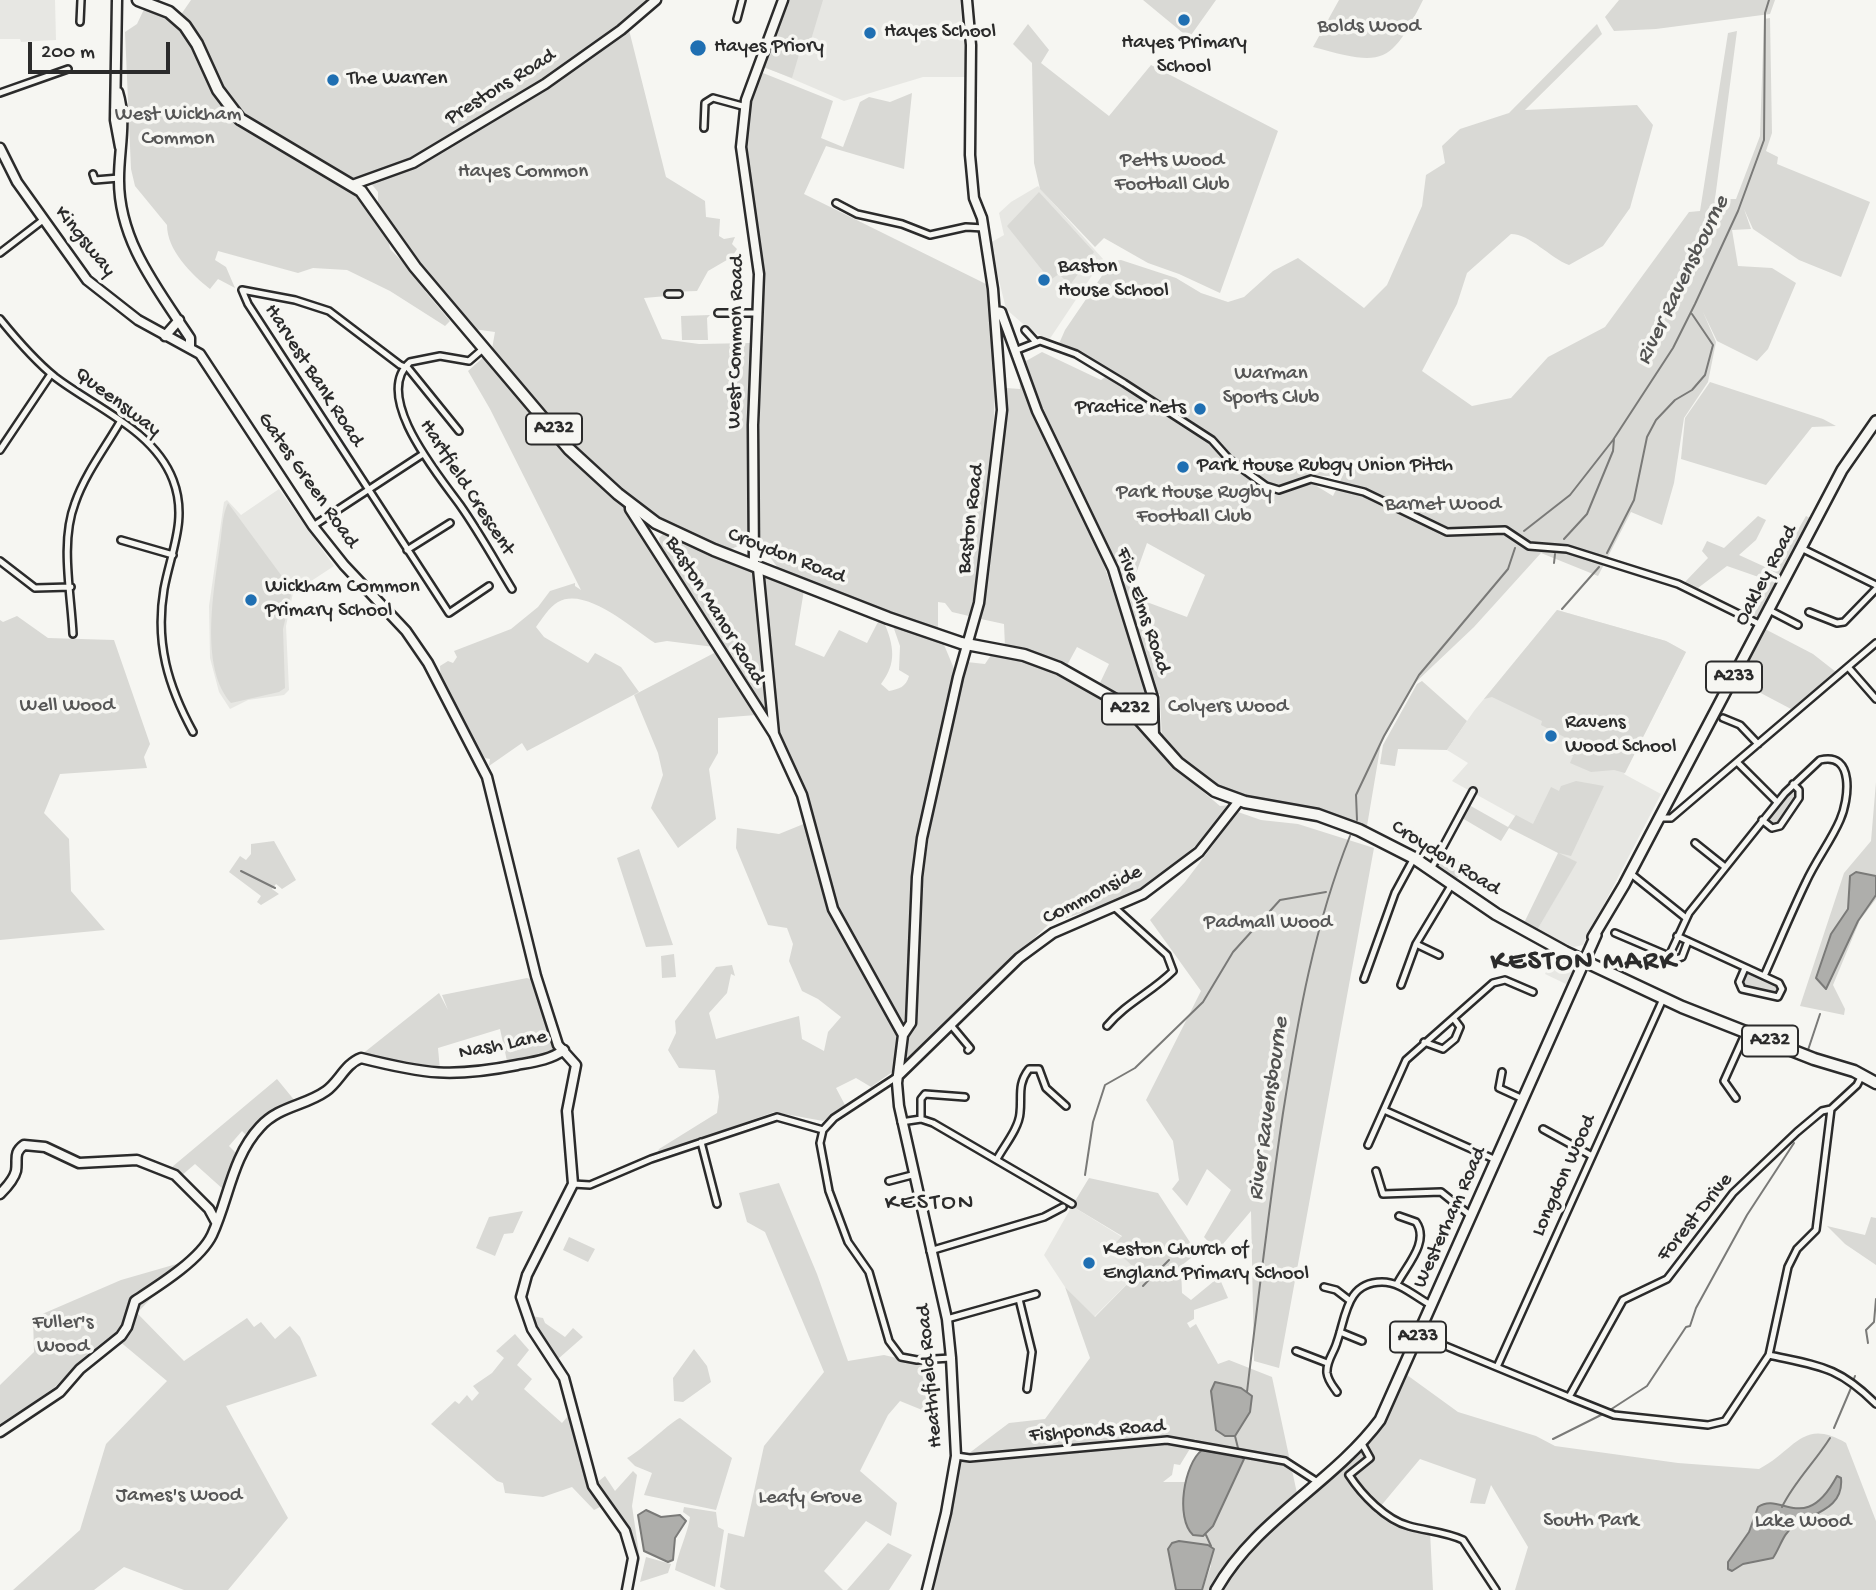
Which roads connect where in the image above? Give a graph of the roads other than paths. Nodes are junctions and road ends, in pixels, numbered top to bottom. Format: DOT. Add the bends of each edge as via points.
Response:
graph roads {
  1 [pos="80,0"];
  2 [pos="117,0"];
  3 [pos="138,0"];
  4 [pos="656,0"];
  5 [pos="742,0"];
  6 [pos="783,0"];
  7 [pos="967,0"];
  8 [pos="737,19"];
  9 [pos="80,22"];
  10 [pos="68,69"];
  11 [pos="0,93"];
  12 [pos="746,107"];
  13 [pos="704,128"];
  14 [pos="0,148"];
  15 [pos="93,174"];
  16 [pos="119,177"];
  17 [pos="352,185"];
  18 [pos="836,203"];
  19 [pos="43,220"];
  20 [pos="984,228"];
  21 [pos="0,253"];
  22 [pos="667,294"];
  23 [pos="679,294"];
  24 [pos="996,311"];
  25 [pos="718,313"];
  26 [pos="757,313"];
  27 [pos="179,320"];
  28 [pos="2,322"];
  29 [pos="1025,330"];
  30 [pos="165,336"];
  31 [pos="1036,342"];
  32 [pos="190,346"];
  33 [pos="486,347"];
  34 [pos="1017,350"];
  35 [pos="405,366"];
  36 [pos="51,374"];
  37 [pos="1876,421"];
  38 [pos="120,422"];
  39 [pos="459,430"];
  40 [pos="0,450"];
  41 [pos="423,454"];
  42 [pos="368,490"];
  43 [pos="630,503"];
  44 [pos="450,523"];
  45 [pos="313,526"];
  46 [pos="121,540"];
  47 [pos="1801,548"];
  48 [pos="407,550"];
  49 [pos="173,555"];
  50 [pos="0,561"];
  51 [pos="756,567"];
  52 [pos="489,586"];
  53 [pos="71,587"];
  54 [pos="1876,587"];
  55 [pos="512,589"];
  56 [pos="1769,610"];
  57 [pos="1809,612"];
  58 [pos="1761,625"];
  59 [pos="1798,625"];
  60 [pos="73,634"];
  61 [pos="1876,643"];
  62 [pos="968,644"];
  63 [pos="1848,667"];
  64 [pos="1876,699"];
  65 [pos="1723,718"];
  66 [pos="193,732"];
  67 [pos="774,734"];
  68 [pos="1154,736"];
  69 [pos="1758,744"];
  70 [pos="1737,762"];
  71 [pos="1793,784"];
  72 [pos="1472,792"];
  73 [pos="1239,801"];
  74 [pos="1777,802"];
  75 [pos="1659,818"];
  76 [pos="1762,820"];
  77 [pos="1695,843"];
  78 [pos="1413,858"];
  79 [pos="1725,867"];
  80 [pos="1431,869"];
  81 [pos="1630,873"];
  82 [pos="1452,884"];
  83 [pos="1113,906"];
  84 [pos="1686,918"];
  85 [pos="1615,933"];
  86 [pos="1677,936"];
  87 [pos="1688,942"];
  88 [pos="1416,944"];
  89 [pos="1439,955"];
  90 [pos="1669,956"];
  91 [pos="1584,960"];
  92 [pos="1745,968"];
  93 [pos="1764,976"];
  94 [pos="1364,979"];
  95 [pos="1401,985"];
  96 [pos="1533,992"];
  97 [pos="1663,999"];
  98 [pos="1454,1019"];
  99 [pos="950,1024"];
  100 [pos="1107,1026"];
  101 [pos="1746,1032"];
  102 [pos="903,1035"];
  103 [pos="1424,1042"];
  104 [pos="564,1050"];
  105 [pos="968,1050"];
  106 [pos="900,1061"];
  107 [pos="915,1061"];
  108 [pos="1502,1072"];
  109 [pos="1862,1075"];
  110 [pos="898,1076"];
  111 [pos="1876,1083"];
  112 [pos="965,1097"];
  113 [pos="1736,1098"];
  114 [pos="1523,1099"];
  115 [pos="1066,1106"];
  116 [pos="1831,1109"];
  117 [pos="1384,1111"];
  118 [pos="920,1119"];
  119 [pos="901,1122"];
  120 [pos="1543,1129"];
  121 [pos="823,1130"];
  122 [pos="701,1142"];
  123 [pos="1368,1145"];
  124 [pos="1592,1156"];
  125 [pos="997,1159"];
  126 [pos="1496,1160"];
  127 [pos="1376,1171"];
  128 [pos="912,1175"];
  129 [pos="889,1181"];
  130 [pos="573,1184"];
  131 [pos="0,1194"];
  132 [pos="1063,1199"];
  133 [pos="717,1204"];
  134 [pos="1072,1204"];
  135 [pos="222,1206"];
  136 [pos="1063,1207"];
  137 [pos="209,1209"];
  138 [pos="1069,1212"];
  139 [pos="1399,1216"];
  140 [pos="1471,1216"];
  141 [pos="216,1222"];
  142 [pos="929,1251"];
  143 [pos="1397,1284"];
  144 [pos="1324,1287"];
  145 [pos="1036,1294"];
  146 [pos="1019,1299"];
  147 [pos="1349,1300"];
  148 [pos="1431,1304"];
  149 [pos="947,1319"];
  150 [pos="1340,1332"];
  151 [pos="1419,1335"];
  152 [pos="1363,1342"];
  153 [pos="1296,1350"];
  154 [pos="1769,1355"];
  155 [pos="951,1358"];
  156 [pos="1327,1363"];
  157 [pos="1497,1367"];
  158 [pos="1027,1389"];
  159 [pos="1338,1392"];
  160 [pos="1569,1396"];
  161 [pos="1876,1404"];
  162 [pos="0,1432"];
  163 [pos="1361,1442"];
  164 [pos="956,1456"];
  165 [pos="1316,1481"];
  166 [pos="627,1590"];
  167 [pos="927,1590"];
  168 [pos="1216,1590"];
  169 [pos="1496,1590"];
  1 -- 9 [label="street"];
  2 -- 16 [label="street, Gates Green Road" via="118,92 124,134"];
  3 -- 17 [label="highway, Croydon Road / A232" via="169,12 185,26 218,90 240,119"];
  4 -- 17 [label="street, Prestons Road" via="533,91 413,163"];
  5 -- 8 [label="street"];
  6 -- 12 [label="street, West Common Road"];
  7 -- 20 [label="street, Baston Road" via="970,155 974,198"];
  10 -- 11 [label="street"];
  12 -- 13 [label="street" via="713,99 705,103"];
  12 -- 26 [label="street, West Common Road" via="741,147 754,221"];
  14 -- 19 [label="street, Kingsway"];
  15 -- 16 [label="street" via="95,180"];
  16 -- 27 [label="street, Gates Green Road" via="130,244"];
  17 -- 33 [label="highway, Croydon Road / A232" via="365,195 415,267"];
  18 -- 20 [label="street" via="857,214 930,235"];
  19 -- 21 [label="street"];
  19 -- 30 [label="street, Kingsway" via="87,280"];
  20 -- 24 [label="street, Baston Road"];
  22 -- 23 [label="street"];
  24 -- 34 [label="street, Five Elms Road"];
  24 -- 62 [label="street, Baston Road" via="1002,415 979,603"];
  25 -- 26 [label="street"];
  26 -- 51 [label="street, West Common Road" via="753,425"];
  27 -- 30 [label="street"];
  27 -- 32 [label="street, Gates Green Road"];
  28 -- 36 [label="street, Queensway"];
  29 -- 31 [label="street"];
  30 -- 32 [label="street, Kingsway"];
  31 -- 34 [label="street"];
  31 -- 58 [label="street" via="1095,364 1212,440 1266,486 1279,490 1311,479 1364,492 1447,532 1505,530 1529,546 1567,549 1678,583"];
  32 -- 45 [label="street, Gates Green Road" via="207,364"];
  33 -- 35 [label="street" via="469,361 424,357"];
  33 -- 43 [label="highway, Croydon Road / A232" via="575,454"];
  34 -- 68 [label="street, Five Elms Road" via="1037,411 1113,569 1153,698"];
  35 -- 39 [label="street"];
  35 -- 41 [label="street, Hartfield Crescent" via="402,413"];
  35 -- 42 [label="street, Harvest Bank Road" via="317,306 242,290"];
  36 -- 38 [label="street, Queensway"];
  36 -- 40 [label="street"];
  37 -- 47 [label="main road, Oakley Road / A233" via="1842,470"];
  38 -- 49 [label="street, Queensway" via="156,451 173,479 180,515"];
  38 -- 53 [label="street" via="75,503 69,536"];
  41 -- 42 [label="street"];
  41 -- 55 [label="street, Hartfield Crescent"];
  42 -- 45 [label="street"];
  42 -- 48 [label="street"];
  43 -- 51 [label="highway, Croydon Road / A232" via="669,530"];
  43 -- 67 [label="street, Baston Manor Road"];
  44 -- 48 [label="street"];
  45 -- 104 [label="street, Gates Green Road" via="406,631 428,663 487,777 521,926 556,1039"];
  46 -- 49 [label="street"];
  47 -- 54 [label="street"];
  47 -- 56 [label="main road, Oakley Road / A233"];
  48 -- 52 [label="street" via="449,613"];
  49 -- 66 [label="street, Queensway" via="163,608 166,672"];
  50 -- 53 [label="street" via="35,588"];
  51 -- 62 [label="highway, Croydon Road / A232"];
  51 -- 67 [label="street, West Common Road"];
  53 -- 60 [label="street"];
  54 -- 57 [label="street" via="1844,622"];
  56 -- 58 [label="main road, Oakley Road / A233"];
  56 -- 59 [label="street"];
  58 -- 75 [label="main road, Oakley Road / A233"];
  61 -- 63 [label="street"];
  62 -- 68 [label="highway, Croydon Road / A232" via="1024,655 1059,668 1121,702"];
  62 -- 102 [label="street, Baston Road" via="931,793 912,899 911,1023"];
  63 -- 64 [label="street"];
  63 -- 69 [label="street"];
  65 -- 69 [label="street" via="1740,725"];
  67 -- 102 [label="street, West Common Road" via="802,796 833,909"];
  68 -- 73 [label="highway, Croydon Road / A232" via="1202,783"];
  69 -- 70 [label="street"];
  70 -- 74 [label="street"];
  70 -- 75 [label="street" via="1671,818"];
  71 -- 74 [label="street"];
  71 -- 76 [label="street" via="1799,797 1780,826 1772,828"];
  71 -- 93 [label="street" via="1820,760 1836,761 1847,775 1841,819 1806,880"];
  72 -- 80 [label="street"];
  73 -- 78 [label="highway, Croydon Road / A232" via="1338,821"];
  73 -- 83 [label="street, Commonside" via="1199,852 1143,894"];
  74 -- 76 [label="street"];
  75 -- 81 [label="main road, Oakley Road / A233"];
  76 -- 79 [label="street"];
  77 -- 79 [label="street"];
  78 -- 80 [label="highway, Croydon Road / A232"];
  78 -- 94 [label="street" via="1395,893"];
  79 -- 84 [label="street"];
  80 -- 82 [label="highway, Croydon Road / A232"];
  81 -- 84 [label="street"];
  81 -- 91 [label="main road, Oakley Road / A233"];
  82 -- 88 [label="street"];
  82 -- 91 [label="highway, Croydon Road / A232" via="1496,914"];
  83 -- 99 [label="street, Commonside" via="1053,933 1004,971"];
  83 -- 100 [label="street" via="1167,955 1173,971 1151,993 1123,1007"];
  84 -- 86 [label="street"];
  85 -- 90 [label="street"];
  86 -- 87 [label="street"];
  86 -- 90 [label="street"];
  87 -- 90 [label="street" via="1680,958"];
  87 -- 92 [label="street"];
  88 -- 89 [label="street"];
  88 -- 95 [label="street"];
  91 -- 97 [label="highway, Croydon Road / A232"];
  91 -- 114 [label="main road, Westerham Road / A233"];
  92 -- 93 [label="street"];
  92 -- 93 [label="street" via="1739,982 1742,989 1778,997 1782,985"];
  96 -- 98 [label="street" via="1504,981 1493,983"];
  97 -- 101 [label="highway, Croydon Road / A232"];
  97 -- 124 [label="street, Longdon Wood"];
  98 -- 103 [label="street"];
  98 -- 103 [label="street" via="1460,1027 1443,1049"];
  99 -- 105 [label="street"];
  99 -- 107 [label="street, Commonside"];
  101 -- 109 [label="highway, Croydon Road / A232"];
  101 -- 113 [label="street" via="1724,1081"];
  102 -- 106 [label="street, Heathfield Road"];
  103 -- 117 [label="street" via="1402,1067"];
  104 -- 130 [label="street, Gates Green Road" via="576,1065 567,1111"];
  104 -- 135 [label="street, Nash Lane" via="548,1059 472,1074 419,1073 361,1058 354,1061 326,1091 278,1111 260,1127 237,1160"];
  106 -- 107 [label="street" via="906,1066"];
  106 -- 110 [label="street, Heathfield Road"];
  107 -- 110 [label="street, Commonside"];
  108 -- 114 [label="street" via="1499,1088"];
  109 -- 111 [label="highway, Croydon Road / A232"];
  109 -- 116 [label="street, Forest Drive"];
  110 -- 119 [label="street, Heathfield Road"];
  110 -- 121 [label="street" via="856,1101"];
  112 -- 118 [label="street" via="925,1094"];
  114 -- 126 [label="main road, Westerham Road / A233"];
  115 -- 125 [label="street" via="1046,1088 1039,1069 1029,1069 1019,1089 1018,1122"];
  116 -- 154 [label="street" via="1816,1230 1797,1249 1788,1267"];
  116 -- 160 [label="street, Forest Drive" via="1797,1132 1733,1193 1667,1279 1623,1300"];
  117 -- 123 [label="street"];
  117 -- 126 [label="street"];
  118 -- 119 [label="street"];
  118 -- 125 [label="street"];
  119 -- 128 [label="street, Heathfield Road"];
  120 -- 124 [label="street"];
  121 -- 122 [label="street" via="777,1117"];
  121 -- 155 [label="street" via="820,1143 829,1191 848,1242 869,1272 888,1341 901,1357"];
  122 -- 130 [label="street" via="590,1185"];
  122 -- 133 [label="street"];
  124 -- 157 [label="street, Longdon Wood"];
  125 -- 132 [label="street"];
  126 -- 140 [label="main road, Westerham Road / A233"];
  127 -- 140 [label="street" via="1382,1194 1441,1192"];
  128 -- 129 [label="street"];
  128 -- 142 [label="street, Heathfield Road"];
  130 -- 166 [label="street" via="527,1275 521,1297 532,1329 564,1378 593,1486 625,1531 633,1558"];
  131 -- 137 [label="street" via="16,1172 15,1160 24,1145 53,1150 79,1163 131,1160 152,1165 175,1175"];
  132 -- 134 [label="street"];
  132 -- 136 [label="street"];
  135 -- 137 [label="street"];
  135 -- 141 [label="street, Nash Lane"];
  136 -- 138 [label="street"];
  136 -- 142 [label="street" via="1044,1217"];
  137 -- 141 [label="street"];
  139 -- 143 [label="street" via="1416,1222 1421,1234 1418,1249"];
  140 -- 148 [label="main road, Westerham Road / A233"];
  141 -- 162 [label="street, Nash Lane" via="211,1237 170,1280 135,1301 121,1336 60,1392"];
  142 -- 149 [label="street, Heathfield Road"];
  143 -- 147 [label="street" via="1374,1283"];
  143 -- 148 [label="street"];
  144 -- 147 [label="street"];
  145 -- 146 [label="street"];
  146 -- 149 [label="street"];
  146 -- 158 [label="street" via="1032,1352"];
  147 -- 150 [label="street"];
  148 -- 151 [label="main road, Westerham Road / A233"];
  149 -- 155 [label="street, Heathfield Road"];
  150 -- 152 [label="street"];
  150 -- 156 [label="street"];
  151 -- 157 [label="street"];
  151 -- 163 [label="main road, Westerham Road / A233" via="1389,1405"];
  153 -- 156 [label="street"];
  154 -- 160 [label="street" via="1725,1421 1717,1424 1614,1415"];
  154 -- 161 [label="street" via="1828,1368 1858,1386"];
  155 -- 164 [label="street, Heathfield Road"];
  156 -- 159 [label="street" via="1328,1378"];
  157 -- 160 [label="street"];
  163 -- 165 [label="main road, Westerham Road / A233"];
  163 -- 169 [label="street" via="1370,1458 1349,1475 1354,1483 1405,1525 1463,1540"];
  164 -- 165 [label="street, Fishponds Road" via="1167,1440 1285,1461"];
  164 -- 167 [label="street, Heathfield Road"];
  165 -- 168 [label="main road, Westerham Road / A233" via="1250,1544"];
}
